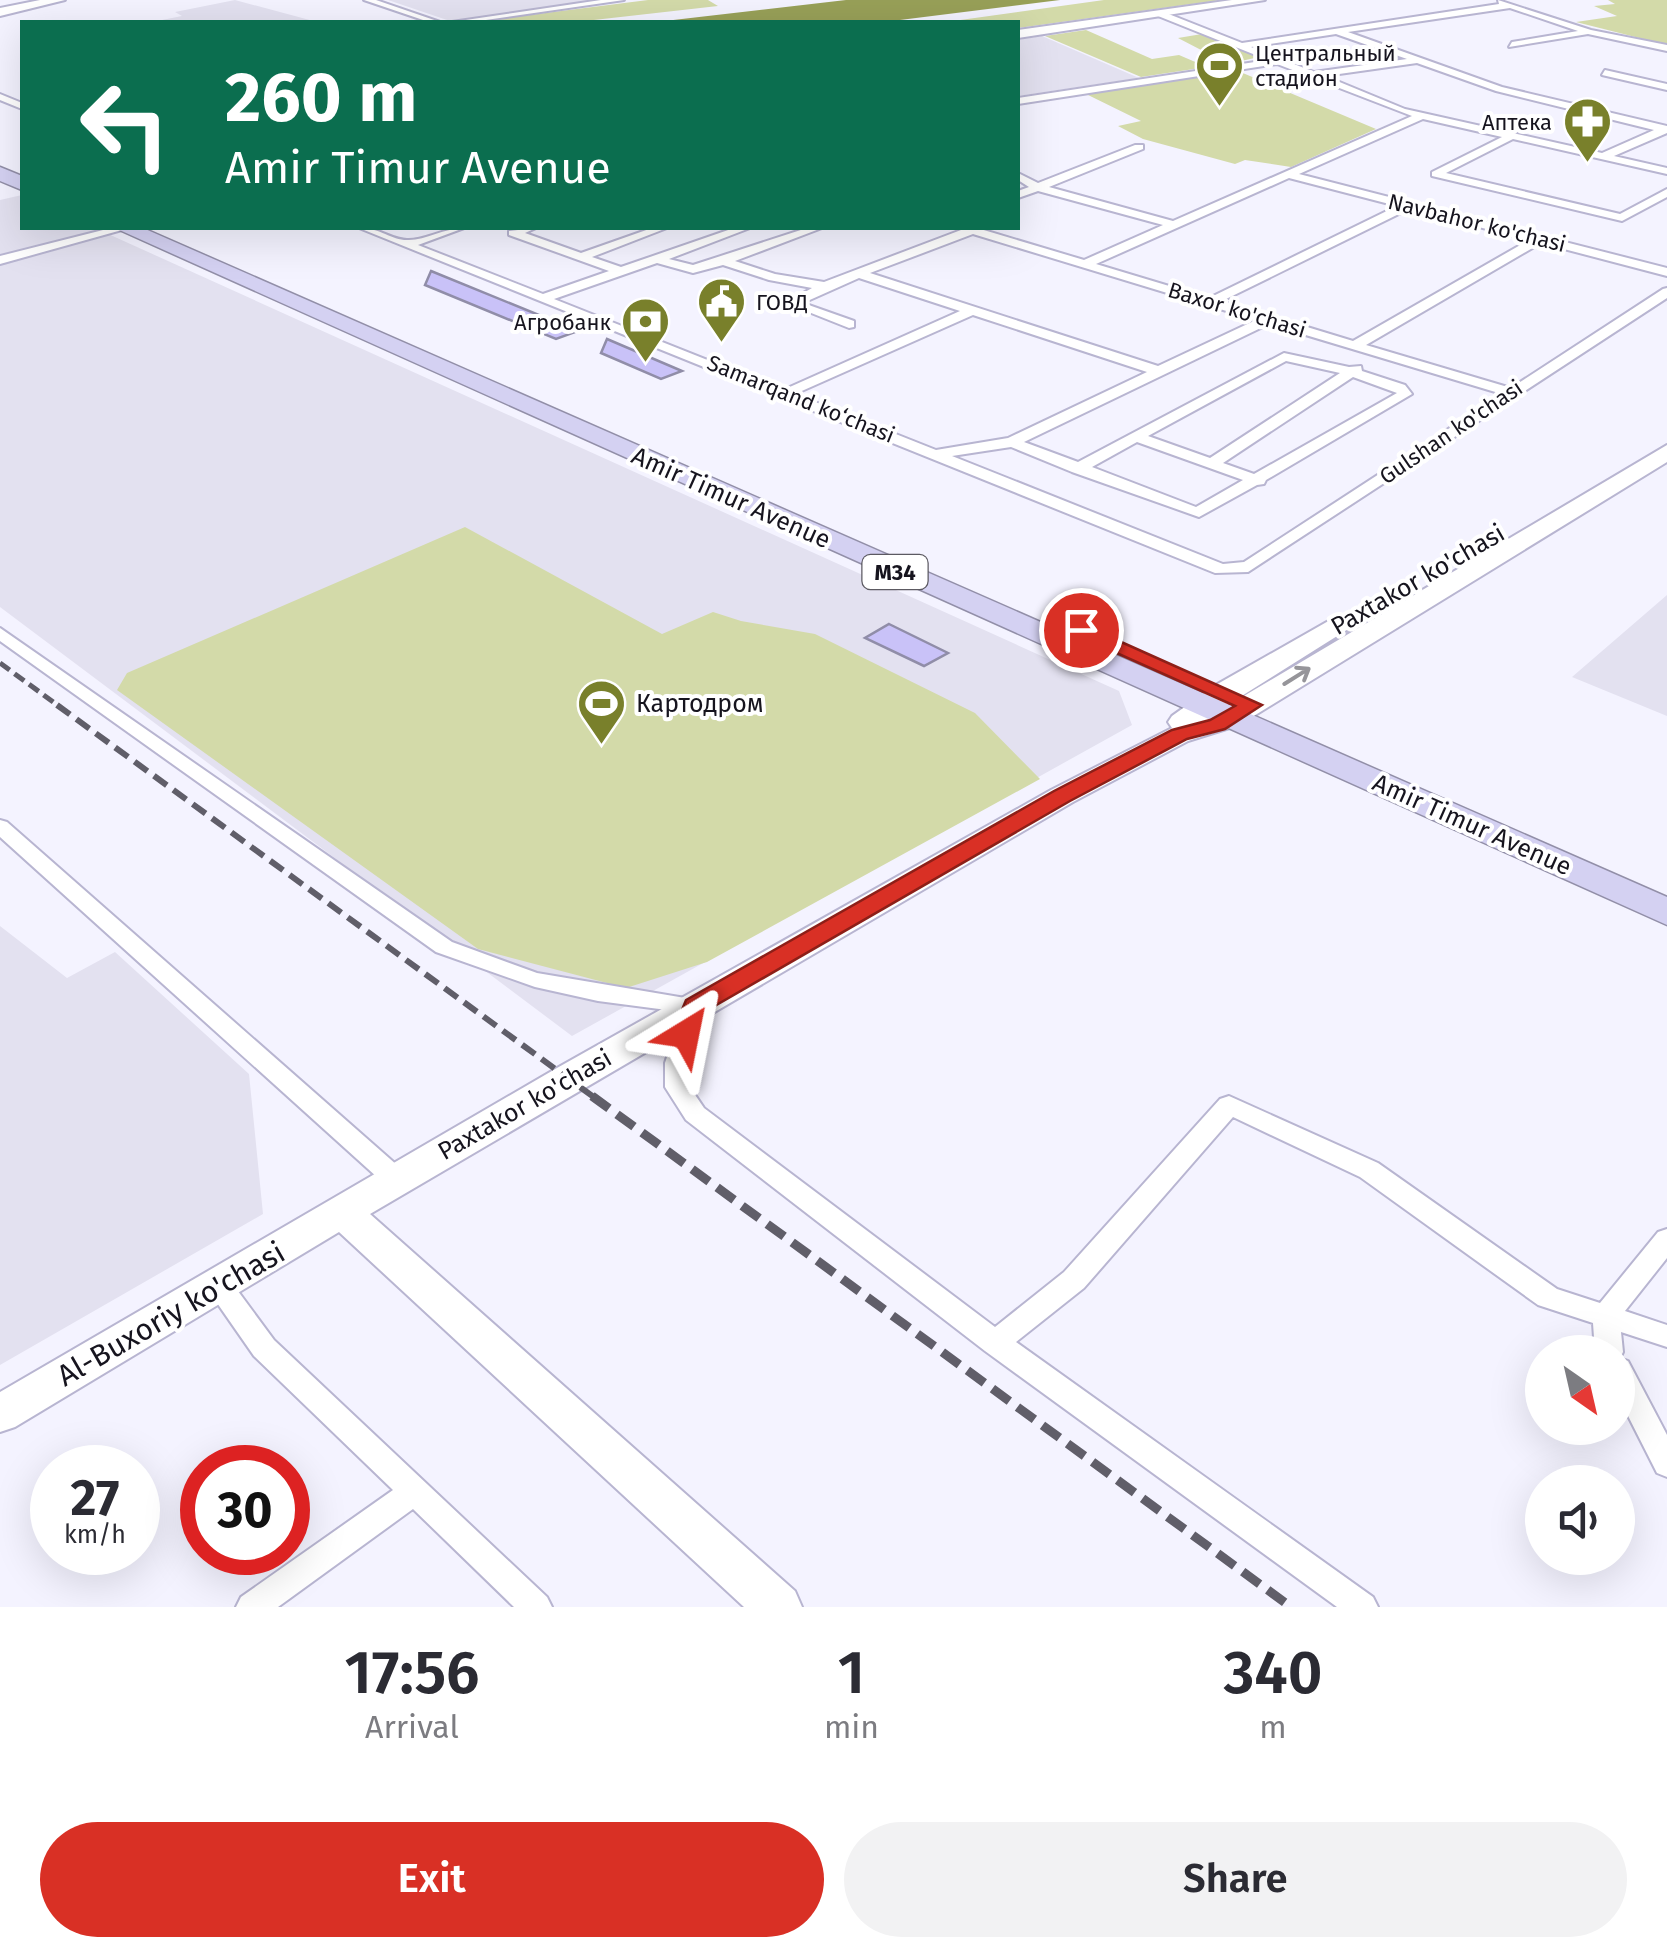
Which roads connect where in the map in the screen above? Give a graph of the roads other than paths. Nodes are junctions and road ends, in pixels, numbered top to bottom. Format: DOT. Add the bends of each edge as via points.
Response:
graph roads {
  1 [pos="40,0"];
  2 [pos="59,0"];
  3 [pos="368,0"];
  4 [pos="620,0"];
  5 [pos="1259,0"];
  6 [pos="1494,0"];
  7 [pos="1511,6"];
  8 [pos="0,10"];
  9 [pos="1161,14"];
  10 [pos="430,20"];
  11 [pos="471,20"];
  12 [pos="1338,32"];
  13 [pos="1589,32"];
  14 [pos="1020,34"];
  15 [pos="1512,45"];
  16 [pos="1241,46"];
  17 [pos="1667,48"];
  18 [pos="1417,60"];
  19 [pos="1277,62"];
  20 [pos="1604,73"];
  21 [pos="1313,76"];
  22 [pos="1667,87"];
  23 [pos="1020,101"];
  24 [pos="1421,116"];
  25 [pos="1666,130"];
  26 [pos="1512,136"];
  27 [pos="1140,146"];
  28 [pos="1602,157"];
  29 [pos="1667,171"];
  30 [pos="1287,174"];
  31 [pos="1020,177"];
  32 [pos="1038,187"];
  33 [pos="1667,192"];
  34 [pos="1020,194"];
  35 [pos="1408,205"];
  36 [pos="1175,224"];
  37 [pos="116,230"];
  38 [pos="129,230"];
  39 [pos="155,230"];
  40 [pos="370,230"];
  41 [pos="453,230"];
  42 [pos="524,230"];
  43 [pos="656,230"];
  44 [pos="738,230"];
  45 [pos="810,230"];
  46 [pos="967,230"];
  47 [pos="972,230"];
  48 [pos="1539,239"];
  49 [pos="408,244"];
  50 [pos="580,257"];
  51 [pos="656,259"];
  52 [pos="0,260"];
  53 [pos="722,261"];
  54 [pos="1085,264"];
  55 [pos="620,271"];
  56 [pos="1667,272"];
  57 [pos="860,274"];
  58 [pos="825,286"];
  59 [pos="1667,292"];
  60 [pos="546,297"];
  61 [pos="1210,302"];
  62 [pos="975,309"];
  63 [pos="1268,319"];
  64 [pos="849,324"];
  65 [pos="1354,346"];
  66 [pos="1382,354"];
  67 [pos="1162,372"];
  68 [pos="1352,372"];
  69 [pos="1509,392"];
  70 [pos="788,393"];
  71 [pos="1667,435"];
  72 [pos="1136,437"];
  73 [pos="1012,442"];
  74 [pos="1667,452"];
  75 [pos="938,454"];
  76 [pos="1212,464"];
  77 [pos="1078,469"];
  78 [pos="1258,481"];
  79 [pos="749,497"];
  80 [pos="1236,570"];
  81 [pos="0,633"];
  82 [pos="1226,706"];
  83 [pos="0,826"];
  84 [pos="1667,891"];
  85 [pos="1667,912"];
  86 [pos="695,1006"];
  87 [pos="398,1180"];
  88 [pos="342,1212"];
  89 [pos="1667,1239"];
  90 [pos="219,1288"];
  91 [pos="1606,1316"];
  92 [pos="1608,1335"];
  93 [pos="1667,1336"];
  94 [pos="995,1342"];
  95 [pos="1635,1401"];
  96 [pos="0,1414"];
  97 [pos="1667,1464"];
  98 [pos="415,1491"];
  99 [pos="252,1607"];
  100 [pos="536,1607"];
  101 [pos="778,1607"];
  102 [pos="1362,1607"];
  1 -- 8 [label="main road"];
  2 -- 8 [label="main road"];
  3 -- 10 [label="street"];
  4 -- 11 [label="street"];
  5 -- 9 [label="main road"];
  6 -- 7 [label="street"];
  7 -- 12 [label="street"];
  7 -- 13 [label="street"];
  9 -- 14 [label="main road"];
  9 -- 16 [label="street"];
  12 -- 16 [label="street"];
  12 -- 18 [label="street"];
  13 -- 15 [label="street"];
  13 -- 17 [label="street"];
  16 -- 19 [label="street"];
  18 -- 21 [label="street"];
  18 -- 25 [label="street" via="1499,89"];
  19 -- 21 [label="street"];
  19 -- 23 [label="street"];
  20 -- 22 [label="street"];
  21 -- 24 [label="street"];
  24 -- 26 [label="street"];
  24 -- 30 [label="street"];
  25 -- 28 [label="street"];
  26 -- 28 [label="street"];
  26 -- 33 [label="street" via="1436,174 1622,218"];
  27 -- 32 [label="street"];
  28 -- 29 [label="street"];
  30 -- 35 [label="street, Navbahor ko'chasi"];
  30 -- 36 [label="street"];
  31 -- 32 [label="street"];
  32 -- 34 [label="street"];
  32 -- 36 [label="street"];
  35 -- 48 [label="street, Navbahor ko'chasi"];
  35 -- 61 [label="street"];
  36 -- 54 [label="street"];
  37 -- 52 [label="street"];
  38 -- 79 [label="highway, Amir Timur Avenue / M34"];
  39 -- 79 [label="highway, Amir Timur Avenue / M34"];
  40 -- 49 [label="street, Samarqand ko‘chasi"];
  41 -- 49 [label="street"];
  42 -- 50 [label="street" via="513,233"];
  43 -- 50 [label="street"];
  44 -- 51 [label="street"];
  45 -- 53 [label="street"];
  46 -- 57 [label="street"];
  47 -- 54 [label="street, Baxor ko'chasi"];
  48 -- 56 [label="street, Navbahor ko'chasi"];
  48 -- 65 [label="street"];
  49 -- 60 [label="street, Samarqand ko‘chasi"];
  50 -- 55 [label="street"];
  51 -- 53 [label="street" via="693,270"];
  51 -- 55 [label="street"];
  53 -- 58 [label="street"];
  54 -- 61 [label="street, Baxor ko'chasi"];
  55 -- 60 [label="street"];
  57 -- 58 [label="street"];
  57 -- 62 [label="street"];
  58 -- 64 [label="street" via="792,302"];
  59 -- 69 [label="street, Gulshan ko'chasi"];
  60 -- 70 [label="street, Samarqand ko‘chasi"];
  61 -- 63 [label="street, Baxor ko'chasi"];
  62 -- 67 [label="street"];
  62 -- 70 [label="street"];
  63 -- 65 [label="street, Baxor ko'chasi"];
  63 -- 67 [label="street"];
  65 -- 66 [label="street, Baxor ko'chasi"];
  66 -- 68 [label="street"];
  66 -- 69 [label="street, Baxor ko'chasi"];
  67 -- 73 [label="street"];
  68 -- 72 [label="street" via="1284,357"];
  68 -- 76 [label="street"];
  68 -- 78 [label="street" via="1405,394"];
  69 -- 80 [label="street, Gulshan ko'chasi"];
  70 -- 75 [label="street, Samarqand ko‘chasi"];
  71 -- 82 [label="main road, Paxtakor ko'chasi"];
  72 -- 76 [label="street"];
  72 -- 77 [label="street"];
  73 -- 75 [label="street"];
  73 -- 77 [label="street"];
  82 -- 74 [label="main road, Paxtakor ko'chasi, one-way"];
  75 -- 80 [label="street, Samarqand ko‘chasi"];
  76 -- 78 [label="street"];
  77 -- 78 [label="street" via="1199,512"];
  79 -- 82 [label="highway, Amir Timur Avenue / M34"];
  81 -- 86 [label="street" via="444,947 483,966 573,990"];
  82 -- 84 [label="highway, Amir Timur Avenue / M34"];
  82 -- 85 [label="highway, Amir Timur Avenue / M34"];
  82 -- 86 [label="main road, Paxtakor ko'chasi" via="1182,722 1180,734"];
  83 -- 87 [label="street"];
  86 -- 87 [label="main road, Paxtakor ko'chasi"];
  86 -- 94 [label="street" via="677,1063 677,1088 695,1114"];
  87 -- 88 [label="main road, Paxtakor ko'chasi"];
  88 -- 90 [label="main road, Al-Buxoriy ko'chasi"];
  88 -- 101 [label="main road"];
  89 -- 91 [label="street"];
  90 -- 96 [label="main road, Al-Buxoriy ko'chasi"];
  90 -- 98 [label="street" via="264,1348"];
  91 -- 92 [label="street"];
  91 -- 93 [label="street"];
  91 -- 94 [label="street" via="1548,1297 1370,1170 1229,1105 1074,1280"];
  94 -- 102 [label="street"];
  95 -- 97 [label="street"];
  98 -- 99 [label="street"];
  98 -- 100 [label="street"];
}
